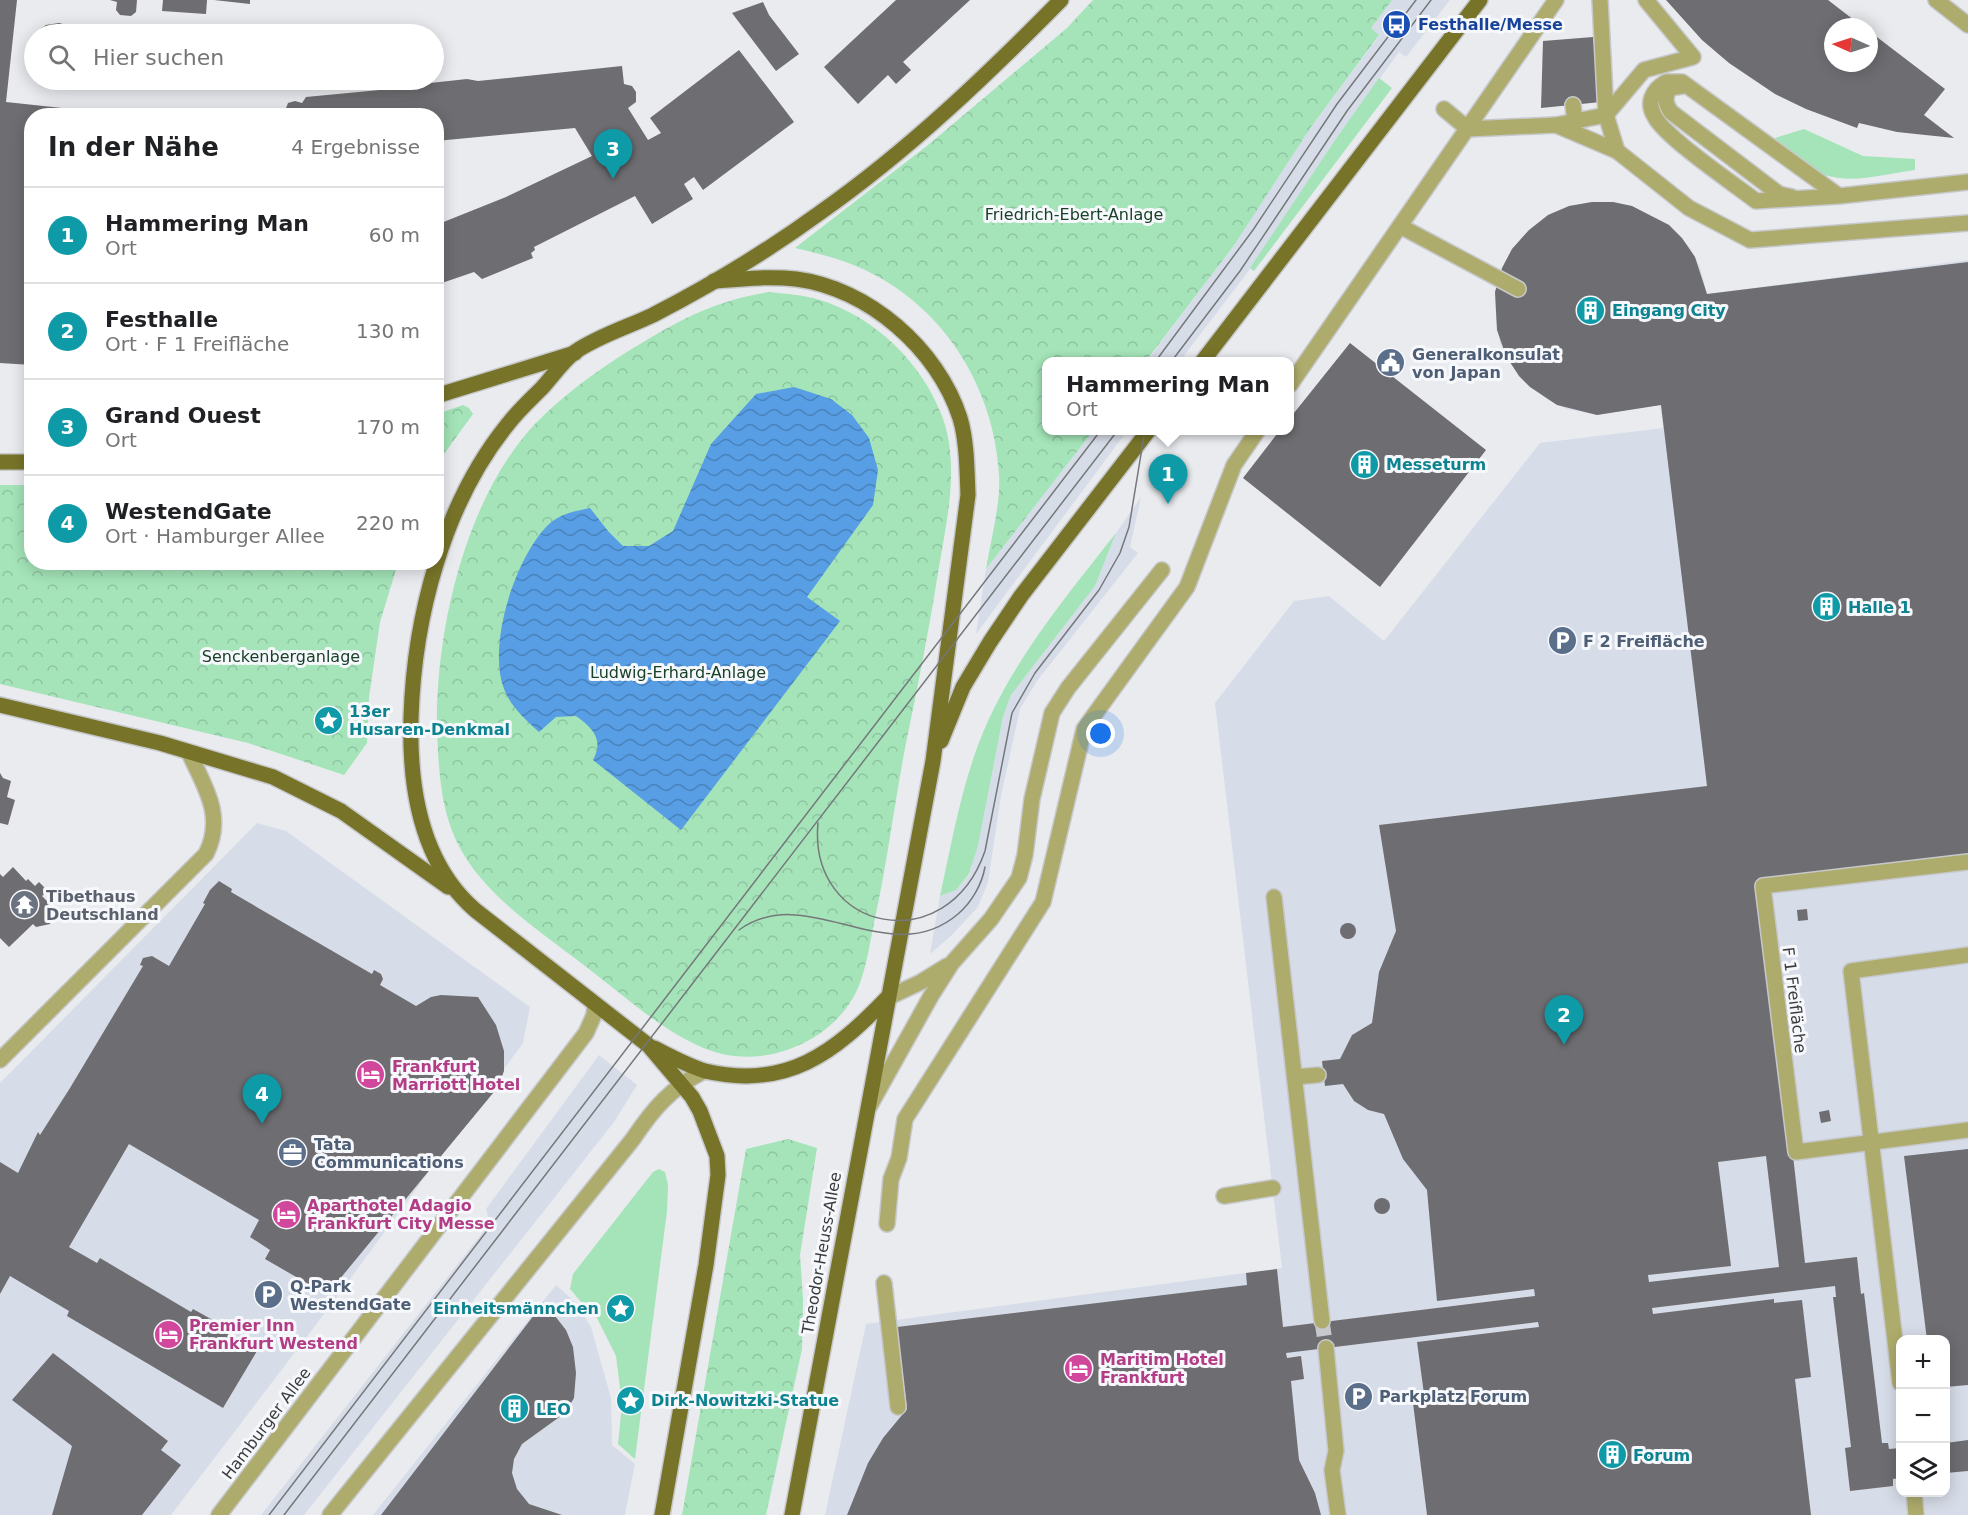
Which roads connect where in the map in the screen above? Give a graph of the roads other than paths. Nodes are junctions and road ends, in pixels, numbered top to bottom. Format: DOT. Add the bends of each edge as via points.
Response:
graph roads {
  1 [pos="1061,0"];
  2 [pos="1480,0"];
  3 [pos="1556,0"];
  4 [pos="1600,0"];
  5 [pos="1646,0"];
  6 [pos="1936,0"];
  7 [pos="1968,25"];
  8 [pos="1573,105"];
  9 [pos="1444,109"];
  10 [pos="1606,116"];
  11 [pos="1575,122"];
  12 [pos="1557,125"];
  13 [pos="1468,129"];
  14 [pos="1617,151"];
  15 [pos="1968,182"];
  16 [pos="1839,196"];
  17 [pos="1968,223"];
  18 [pos="1400,226"];
  19 [pos="711,282"];
  20 [pos="1518,289"];
  21 [pos="575,353"];
  22 [pos="1206,357"];
  23 [pos="1294,379"];
  24 [pos="444,394"];
  25 [pos="1145,435"];
  26 [pos="1255,435"];
  27 [pos="0,462"];
  28 [pos="24,462"];
  29 [pos="444,546"];
  30 [pos="435,570"];
  31 [pos="1162,570"];
  32 [pos="0,705"];
  33 [pos="189,753"];
  34 [pos="933,760"];
  35 [pos="1968,862"];
  36 [pos="455,892"];
  37 [pos="1274,897"];
  38 [pos="1968,955"];
  39 [pos="952,963"];
  40 [pos="887,998"];
  41 [pos="595,1004"];
  42 [pos="648,1045"];
  43 [pos="0,1060"];
  44 [pos="704,1071"];
  45 [pos="1318,1075"];
  46 [pos="1295,1077"];
  47 [pos="681,1082"];
  48 [pos="865,1115"];
  49 [pos="1968,1130"];
  50 [pos="1872,1143"];
  51 [pos="1273,1188"];
  52 [pos="1224,1196"];
  53 [pos="888,1224"];
  54 [pos="884,1283"];
  55 [pos="1322,1321"];
  56 [pos="1326,1348"];
  57 [pos="1896,1349"];
  58 [pos="898,1407"];
  59 [pos="1914,1497"];
  60 [pos="219,1515"];
  61 [pos="330,1515"];
  62 [pos="662,1515"];
  63 [pos="792,1515"];
  64 [pos="1338,1515"];
  65 [pos="1916,1515"];
  1 -- 19 [label="main road" via="986,77 906,146 821,212"];
  2 -- 22 [label="main road"];
  3 -- 13 [label="street"];
  4 -- 10 [label="street"];
  5 -- 10 [label="street" via="1693,57 1644,70"];
  6 -- 7 [label="street"];
  8 -- 11 [label="street"];
  9 -- 13 [label="street"];
  10 -- 11 [label="street"];
  10 -- 14 [label="street"];
  11 -- 12 [label="street"];
  12 -- 13 [label="street"];
  12 -- 14 [label="street"];
  13 -- 18 [label="street"];
  14 -- 17 [label="street" via="1689,208 1750,240"];
  15 -- 16 [label="street"];
  16 -- 16 [label="street" via="1688,86 1666,82 1652,94 1650,104 1660,126 1756,201"];
  18 -- 20 [label="street"];
  18 -- 23 [label="street"];
  19 -- 21 [label="main road"];
  19 -- 34 [label="main road" via="798,279 827,285 866,304 888,318 932,365 960,418 968,495"];
  21 -- 24 [label="main road"];
  21 -- 29 [label="main road" via="507,424 468,487"];
  25 -- 34 [label="main road" via="990,642 963,687"];
  26 -- 53 [label="street" via="1234,465 1188,587 1084,729 1043,902 900,1119 899,1158 891,1179"];
  27 -- 28 [label="main road"];
  30 -- 36 [label="main road" via="421,622 411,706 414,785 420,818 444,877"];
  31 -- 39 [label="street" via="1052,713 1019,878 991,919"];
  32 -- 33 [label="main road"];
  33 -- 36 [label="main road" via="273,777 314,796"];
  33 -- 43 [label="street" via="215,816 215,830 206,854"];
  34 -- 40 [label="main road"];
  35 -- 50 [label="street, F 1 Freifläche" via="1763,886 1796,1152"];
  36 -- 41 [label="main road"];
  37 -- 46 [label="street"];
  38 -- 50 [label="street" via="1851,971"];
  39 -- 40 [label="street"];
  39 -- 48 [label="street"];
  40 -- 44 [label="main road" via="837,1046 803,1066 777,1073 735,1075"];
  40 -- 48 [label="main road, Theodor-Heuss-Allee"];
  41 -- 42 [label="main road"];
  41 -- 60 [label="street, Hamburger Allee" via="586,1034"];
  42 -- 44 [label="main road"];
  42 -- 47 [label="main road"];
  44 -- 47 [label="street"];
  45 -- 46 [label="street"];
  46 -- 55 [label="street"];
  47 -- 61 [label="street" via="652,1110 633,1139"];
  47 -- 62 [label="main road" via="700,1111 717,1156 718,1175 691,1359"];
  48 -- 63 [label="main road, Theodor-Heuss-Allee"];
  49 -- 50 [label="street, F 1 Freifläche"];
  50 -- 57 [label="street"];
  51 -- 52 [label="street"];
  54 -- 58 [label="street"];
  56 -- 64 [label="street"];
  59 -- 65 [label="street"];
}
